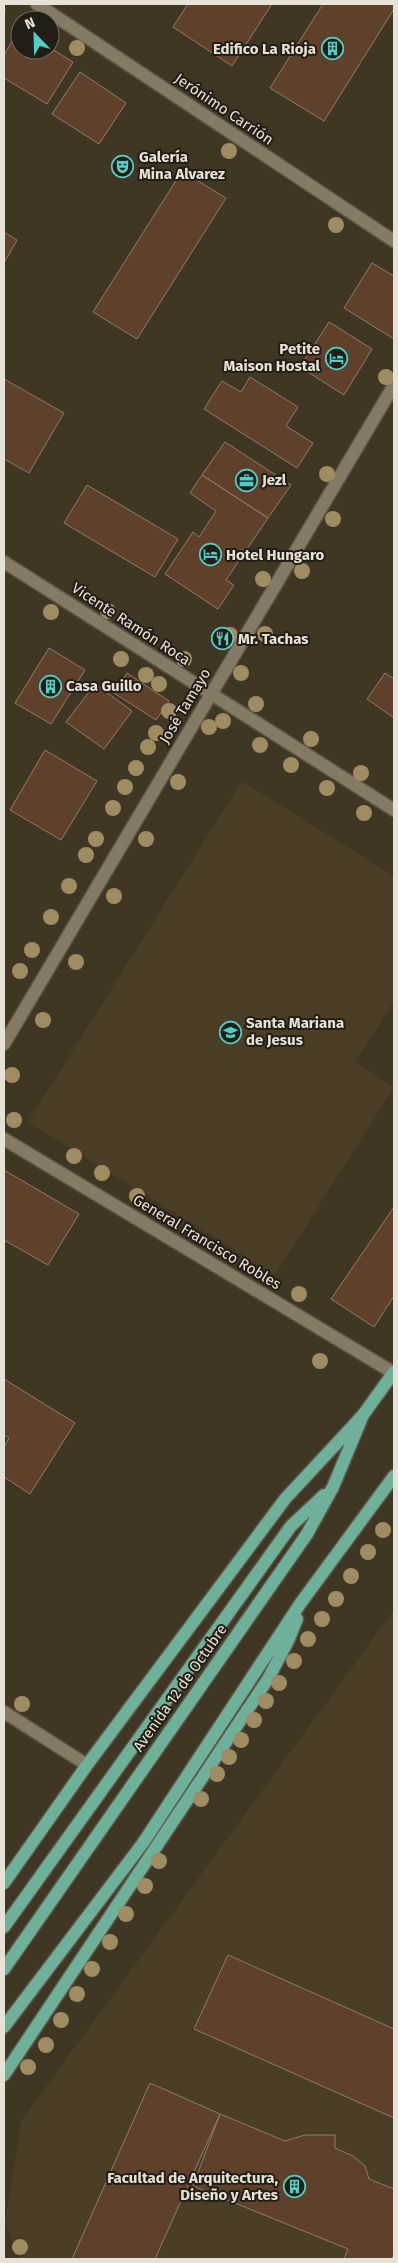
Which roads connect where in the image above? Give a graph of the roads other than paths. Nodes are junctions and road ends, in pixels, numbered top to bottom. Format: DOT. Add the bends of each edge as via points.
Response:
graph roads {
  1 [pos="37,4"];
  2 [pos="394,241"];
  3 [pos="394,385"];
  4 [pos="4,562"];
  5 [pos="211,694"];
  6 [pos="394,810"];
  7 [pos="4,1044"];
  8 [pos="4,1139"];
  9 [pos="394,1372"];
  10 [pos="363,1415"];
  11 [pos="394,1476"];
  12 [pos="333,1487"];
  13 [pos="300,1604"];
  14 [pos="4,1712"];
  15 [pos="87,1764"];
  16 [pos="4,1883"];
  17 [pos="4,1927"];
  18 [pos="4,1969"];
  19 [pos="4,2027"];
  20 [pos="4,2075"];
  1 -- 2 [label="street, Jerónimo Carrión"];
  3 -- 5 [label="street, José Tamayo"];
  4 -- 5 [label="street, Vicente Ramón Roca"];
  5 -- 6 [label="street, Vicente Ramón Roca"];
  5 -- 7 [label="street, José Tamayo"];
  8 -- 9 [label="street, General Francisco Robles"];
  9 -- 10 [label="main road, Avenida 12 de Octubre"];
  10 -- 12 [label="main road, Avenida 12 de Octubre"];
  10 -- 15 [label="main road, Avenida 12 de Octubre" via="285,1499"];
  11 -- 13 [label="main road"];
  12 -- 17 [label="main road" via="291,1526"];
  12 -- 18 [label="main road, Avenida 12 de Octubre" via="307,1534"];
  13 -- 19 [label="main road" via="143,1843"];
  13 -- 20 [label="main road" via="288,1641 268,1679"];
  14 -- 15 [label="street"];
  15 -- 16 [label="main road, Avenida 12 de Octubre"];
}
